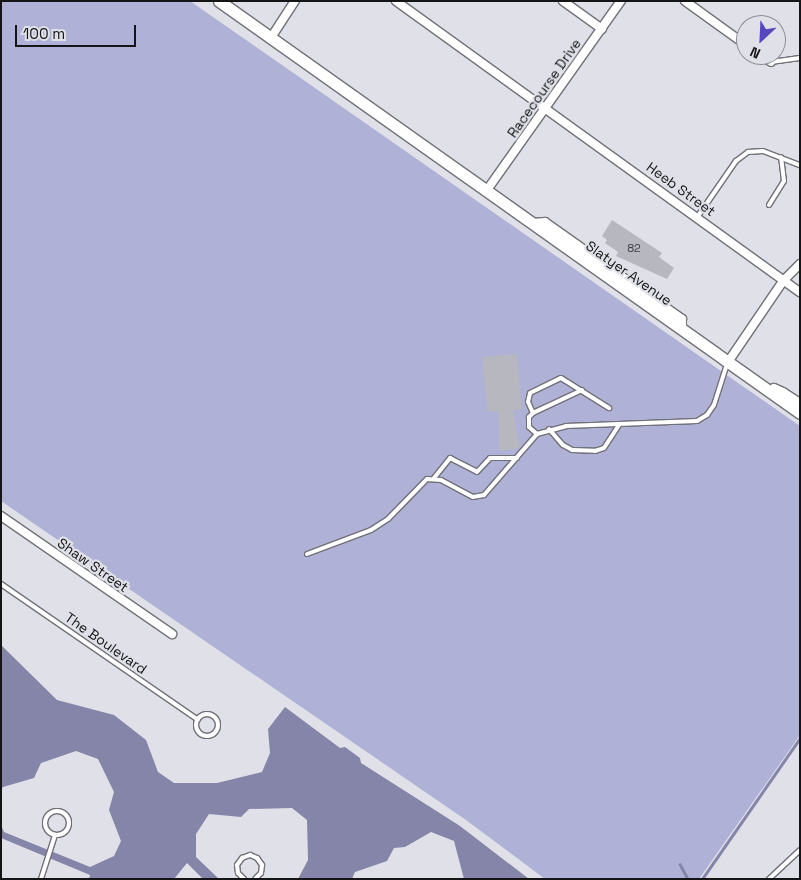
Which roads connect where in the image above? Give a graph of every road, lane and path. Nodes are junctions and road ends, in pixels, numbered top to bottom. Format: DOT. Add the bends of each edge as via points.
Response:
graph roads {
  1 [pos="219,1"];
  2 [pos="228,1"];
  3 [pos="295,1"];
  4 [pos="396,1"];
  5 [pos="562,1"];
  6 [pos="621,1"];
  7 [pos="684,1"];
  8 [pos="602,29"];
  9 [pos="274,33"];
  10 [pos="736,38"];
  11 [pos="800,58"];
  12 [pos="786,60"];
  13 [pos="546,108"];
  14 [pos="781,157"];
  15 [pos="441,158"];
  16 [pos="800,165"];
  17 [pos="487,190"];
  18 [pos="769,205"];
  19 [pos="698,216"];
  20 [pos="800,264"];
  21 [pos="784,281"];
  22 [pos="800,292"];
  23 [pos="728,362"];
  24 [pos="582,390"];
  25 [pos="769,392"];
  26 [pos="800,403"];
  27 [pos="609,408"];
  28 [pos="533,413"];
  29 [pos="800,413"];
  30 [pos="619,425"];
  31 [pos="549,429"];
  32 [pos="536,434"];
  33 [pos="517,458"];
  34 [pos="434,478"];
  35 [pos="1,516"];
  36 [pos="307,554"];
  37 [pos="1,584"];
  38 [pos="172,634"];
  39 [pos="198,720"];
  40 [pos="55,835"];
  41 [pos="800,850"];
  42 [pos="241,878"];
  43 [pos="41,879"];
  44 [pos="255,879"];
  45 [pos="769,879"];
  1 -- 15 [label="main road, Slatyer Avenue"];
  2 -- 9 [label="street, Slatyer Avenue"];
  3 -- 9 [label="street"];
  4 -- 13 [label="street, Heeb Street"];
  5 -- 8 [label="street"];
  6 -- 8 [label="street, Racecourse Drive"];
  7 -- 10 [label="street"];
  8 -- 13 [label="street, Racecourse Drive"];
  9 -- 15 [label="street, Slatyer Avenue" via="436,148"];
  11 -- 12 [label="lane"];
  13 -- 17 [label="street, Racecourse Drive"];
  13 -- 19 [label="street, Heeb Street"];
  14 -- 16 [label="lane"];
  14 -- 18 [label="lane" via="784,181"];
  14 -- 19 [label="lane" via="755,151 742,156"];
  15 -- 17 [label="main road, Slatyer Avenue"];
  17 -- 23 [label="main road, Slatyer Avenue"];
  19 -- 21 [label="street, Heeb Street"];
  20 -- 21 [label="street"];
  21 -- 22 [label="street, Heeb Street"];
  21 -- 23 [label="street"];
  23 -- 25 [label="main road, Slatyer Avenue"];
  23 -- 30 [label="lane" via="714,405 697,421"];
  24 -- 27 [label="lane"];
  24 -- 28 [label="lane"];
  24 -- 28 [label="lane" via="561,378 530,393 528,402"];
  25 -- 26 [label="street" via="774,388"];
  25 -- 29 [label="main road, Slatyer Avenue"];
  28 -- 32 [label="lane" via="528,422"];
  30 -- 31 [label="lane"];
  30 -- 31 [label="lane" via="604,448 595,451 572,450"];
  31 -- 32 [label="lane"];
  32 -- 33 [label="lane"];
  33 -- 34 [label="lane" via="490,458 477,472 450,458"];
  33 -- 34 [label="lane" via="484,495 462,494"];
  34 -- 36 [label="lane" via="421,483 388,519 371,530"];
  35 -- 38 [label="street, Shaw Street"];
  37 -- 39 [label="lane, The Boulevard"];
  39 -- 39 [label="lane, The Boulevard" via="202,715 213,716 218,723 216,731 203,736 197,730"];
  40 -- 40 [label="lane" via="48,831 45,823 51,813 59,812 67,817 69,825 65,832"];
  40 -- 43 [label="lane" via="49,863"];
  41 -- 45 [label="lane"];
  42 -- 44 [label="lane" via="237,869 239,861 245,856 254,856 262,869"];
}
